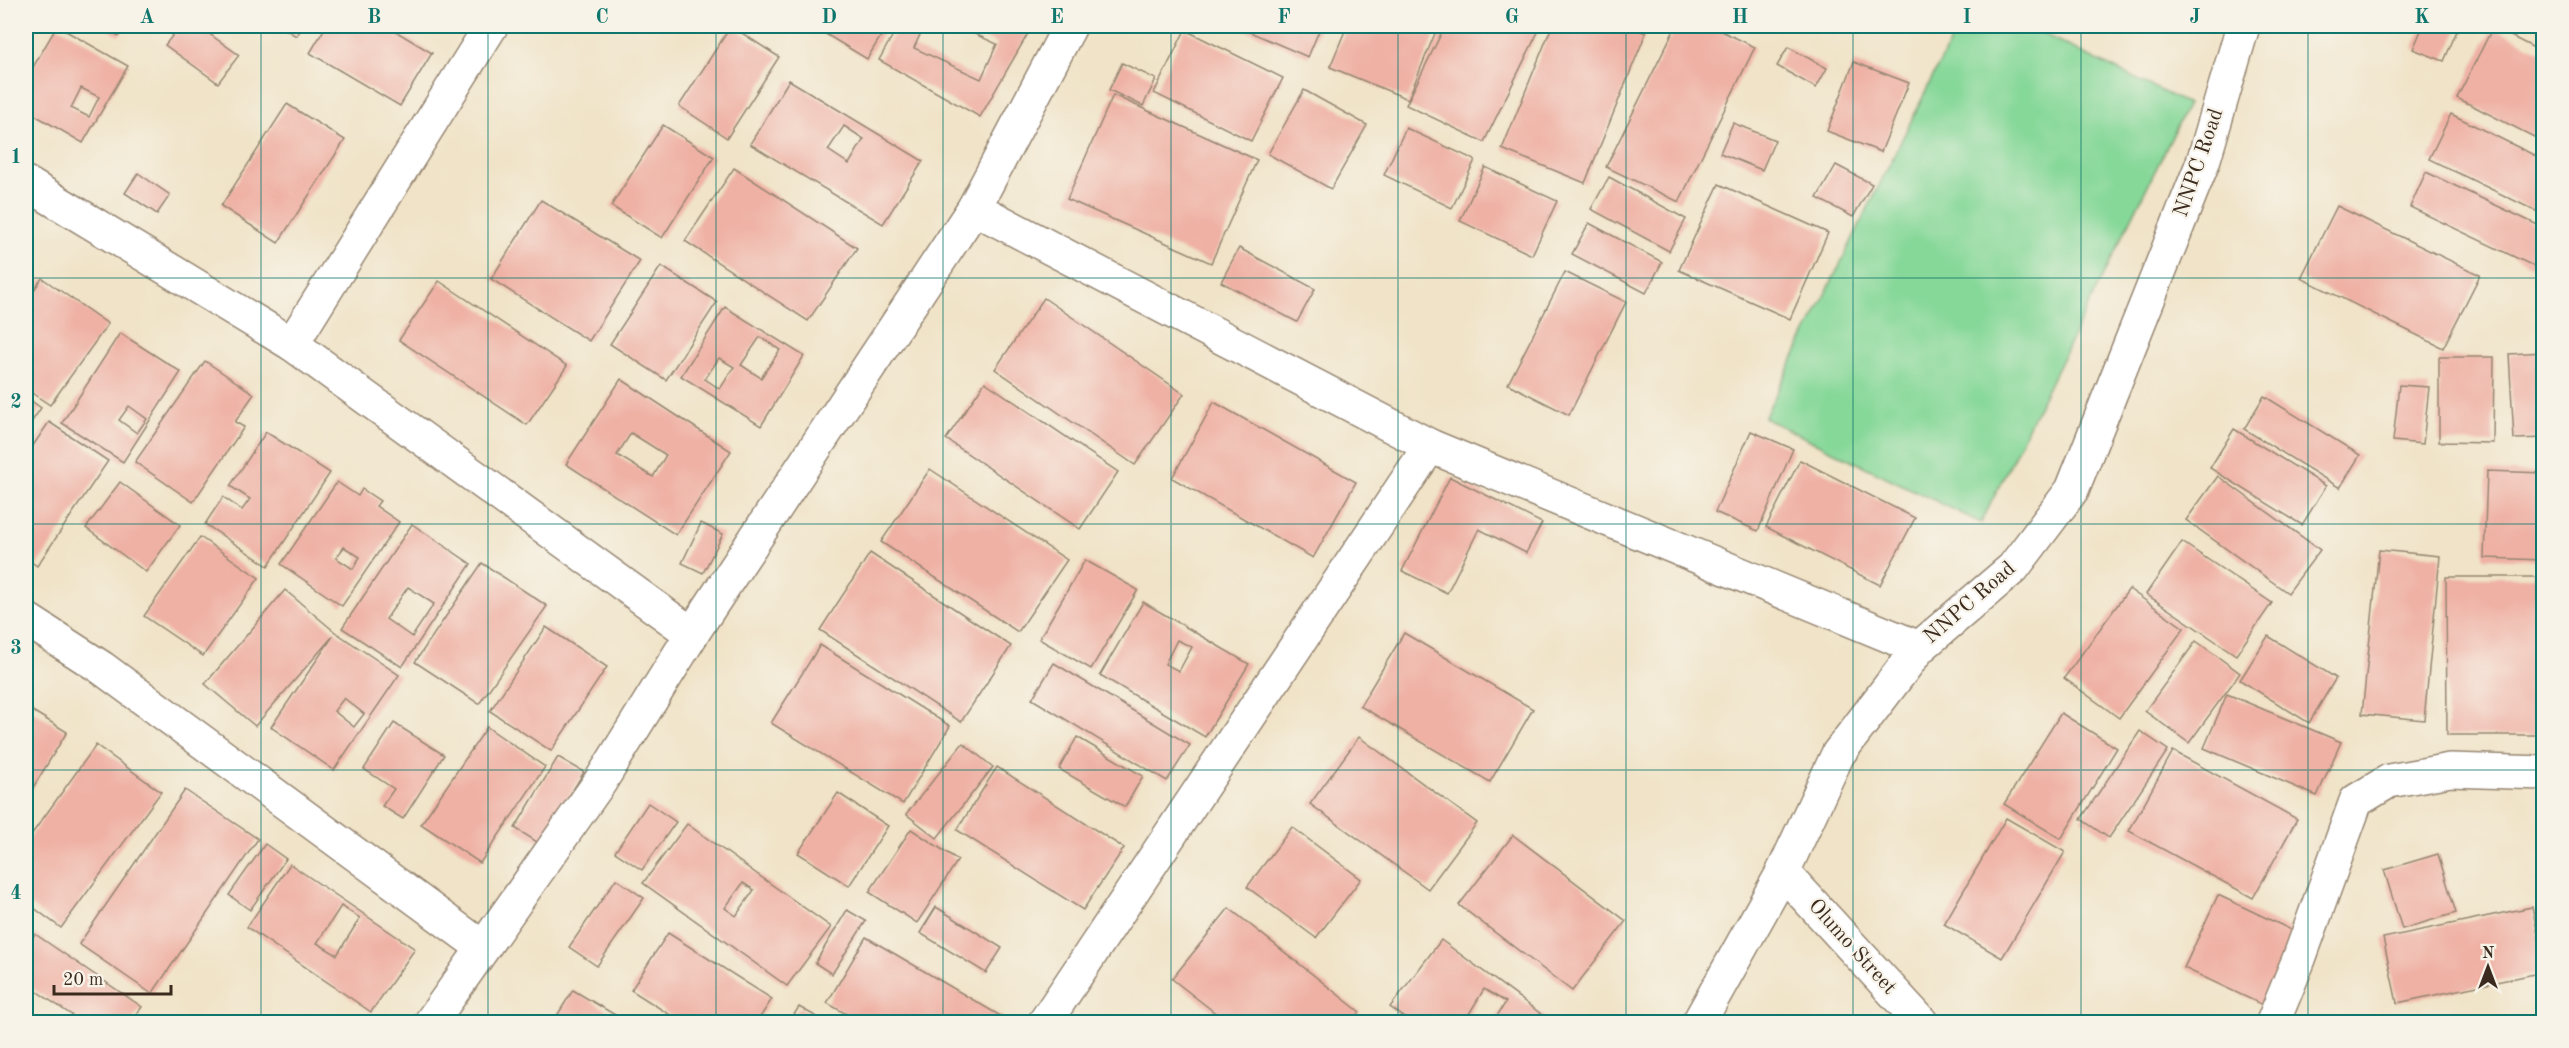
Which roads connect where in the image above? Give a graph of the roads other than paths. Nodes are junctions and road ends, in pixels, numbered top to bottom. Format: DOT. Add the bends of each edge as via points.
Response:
graph roads {
  1 [pos="491,26"];
  2 [pos="1070,26"];
  3 [pos="2243,26"];
  4 [pos="26,183"];
  5 [pos="974,208"];
  6 [pos="292,344"];
  7 [pos="1430,446"];
  8 [pos="26,619"];
  9 [pos="692,634"];
  10 [pos="1919,648"];
  11 [pos="2544,773"];
  12 [pos="1783,872"];
  13 [pos="482,947"];
  14 [pos="431,1023"];
  15 [pos="1045,1023"];
  16 [pos="1699,1023"];
  17 [pos="1921,1023"];
  18 [pos="2272,1023"];
  1 -- 6 [label="street"];
  2 -- 5 [label="street"];
  3 -- 10 [label="street, NNPC Road" via="2203,162 2072,490 2013,568"];
  4 -- 6 [label="street"];
  5 -- 7 [label="street"];
  5 -- 9 [label="street"];
  6 -- 9 [label="street"];
  7 -- 10 [label="street"];
  7 -- 15 [label="street"];
  8 -- 13 [label="street" via="102,668"];
  9 -- 13 [label="street" via="600,782"];
  10 -- 12 [label="street, NNPC Road" via="1838,754"];
  11 -- 18 [label="street" via="2450,771 2389,781 2356,801"];
  12 -- 16 [label="street, NNPC Road"];
  12 -- 17 [label="street, Olumo Street"];
  13 -- 14 [label="street"];
}
